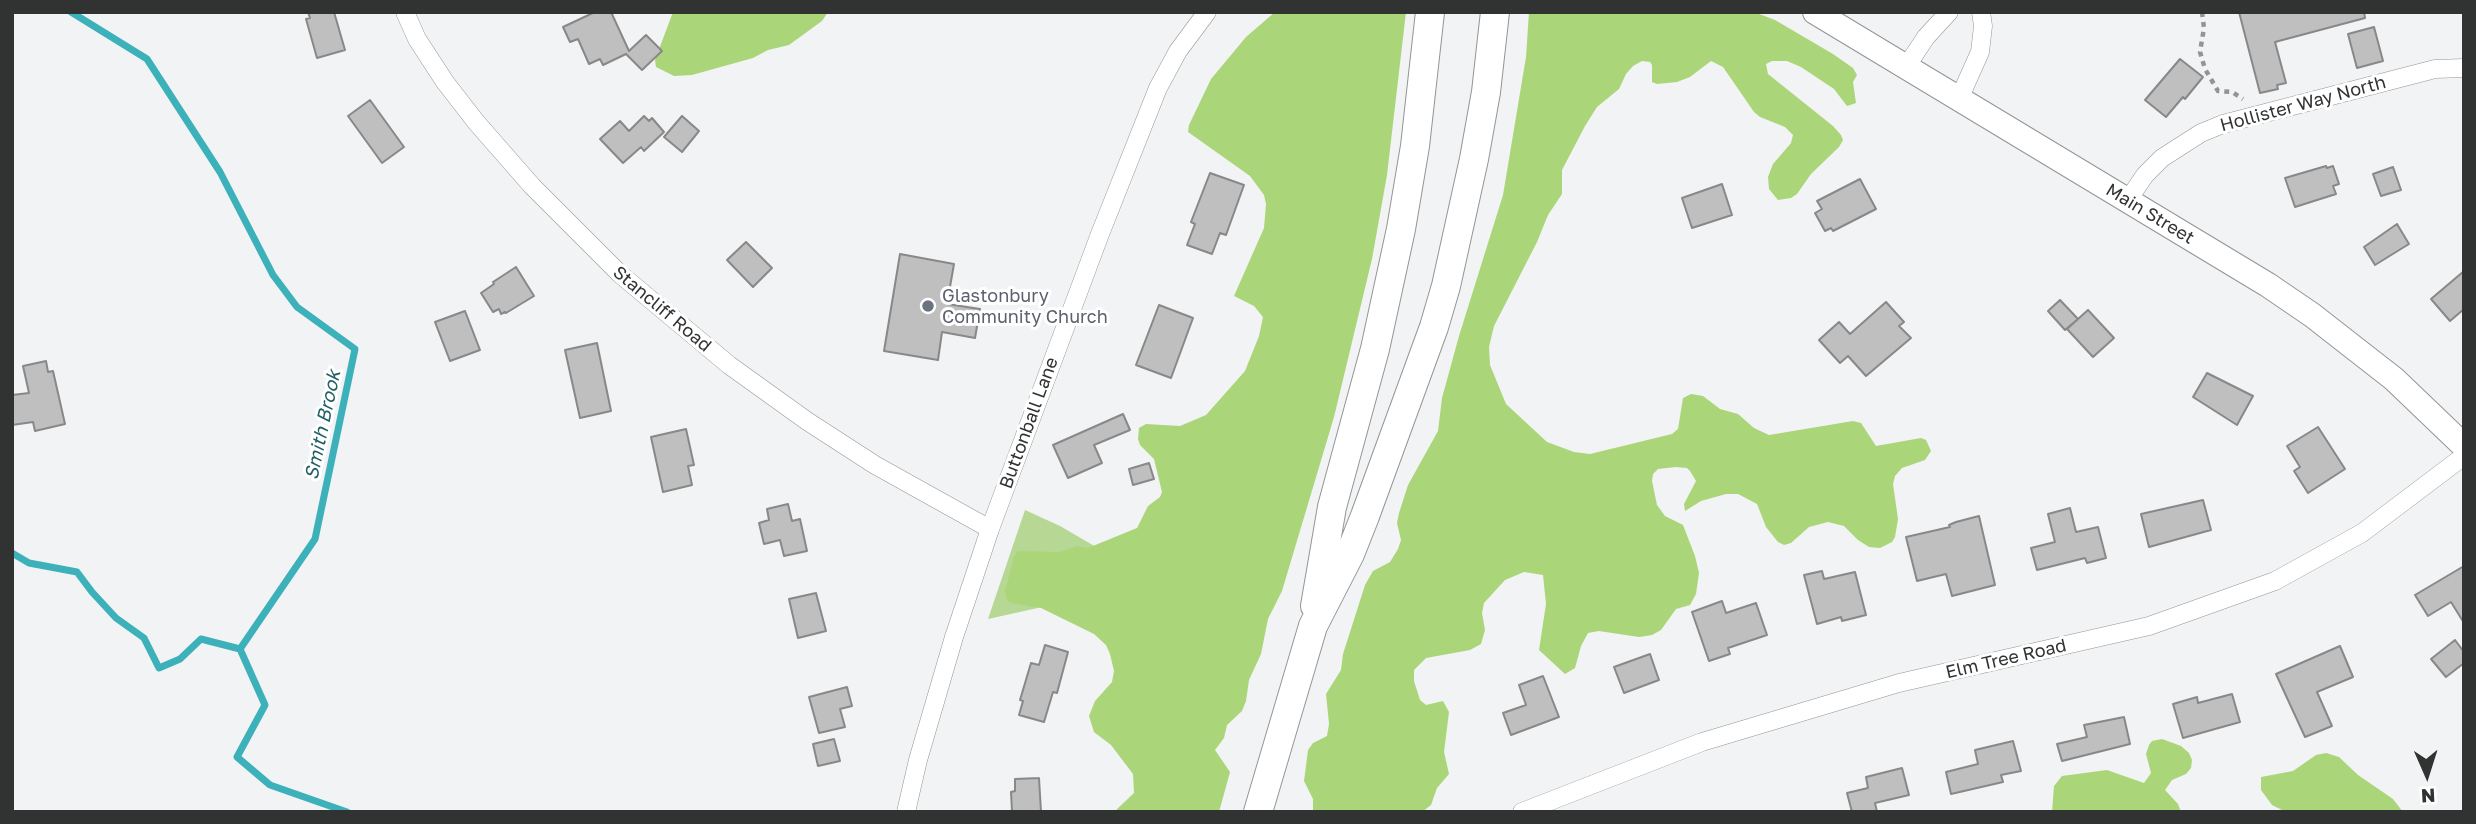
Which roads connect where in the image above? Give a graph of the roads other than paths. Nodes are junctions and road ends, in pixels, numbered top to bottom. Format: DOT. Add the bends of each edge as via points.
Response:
graph roads {
  1 [pos="405,12"];
  2 [pos="1207,12"];
  3 [pos="1430,12"];
  4 [pos="1495,12"];
  5 [pos="1815,12"];
  6 [pos="1949,12"];
  7 [pos="1981,12"];
  8 [pos="1906,67"];
  9 [pos="2464,68"];
  10 [pos="1959,99"];
  11 [pos="2128,200"];
  12 [pos="2464,446"];
  13 [pos="2464,456"];
  14 [pos="990,530"];
  15 [pos="1313,626"];
  16 [pos="906,812"];
  17 [pos="1258,812"];
  18 [pos="1522,812"];
  1 -- 14 [label="street, Stancliff Road" via="438,72 476,122 531,186 620,274 720,358 807,421"];
  2 -- 14 [label="street, Buttonball Lane" via="1158,88"];
  3 -- 15 [label="main road" via="1401,229 1375,349 1332,507"];
  4 -- 15 [label="main road" via="1475,159 1434,327 1350,554"];
  5 -- 8 [label="main road, Main Street"];
  6 -- 8 [label="street"];
  7 -- 10 [label="street" via="1980,51"];
  8 -- 10 [label="main road, Main Street"];
  9 -- 11 [label="street, Hollister Way North" via="2435,69 2223,124 2182,144 2145,175"];
  10 -- 11 [label="main road, Main Street"];
  11 -- 12 [label="main road, Main Street" via="2312,315 2394,379"];
  13 -- 18 [label="street, Elm Tree Road" via="2362,533 2275,581 2148,626 1899,683 1702,742"];
  14 -- 16 [label="street, Buttonball Lane" via="954,637"];
  15 -- 17 [label="main road"];
}
